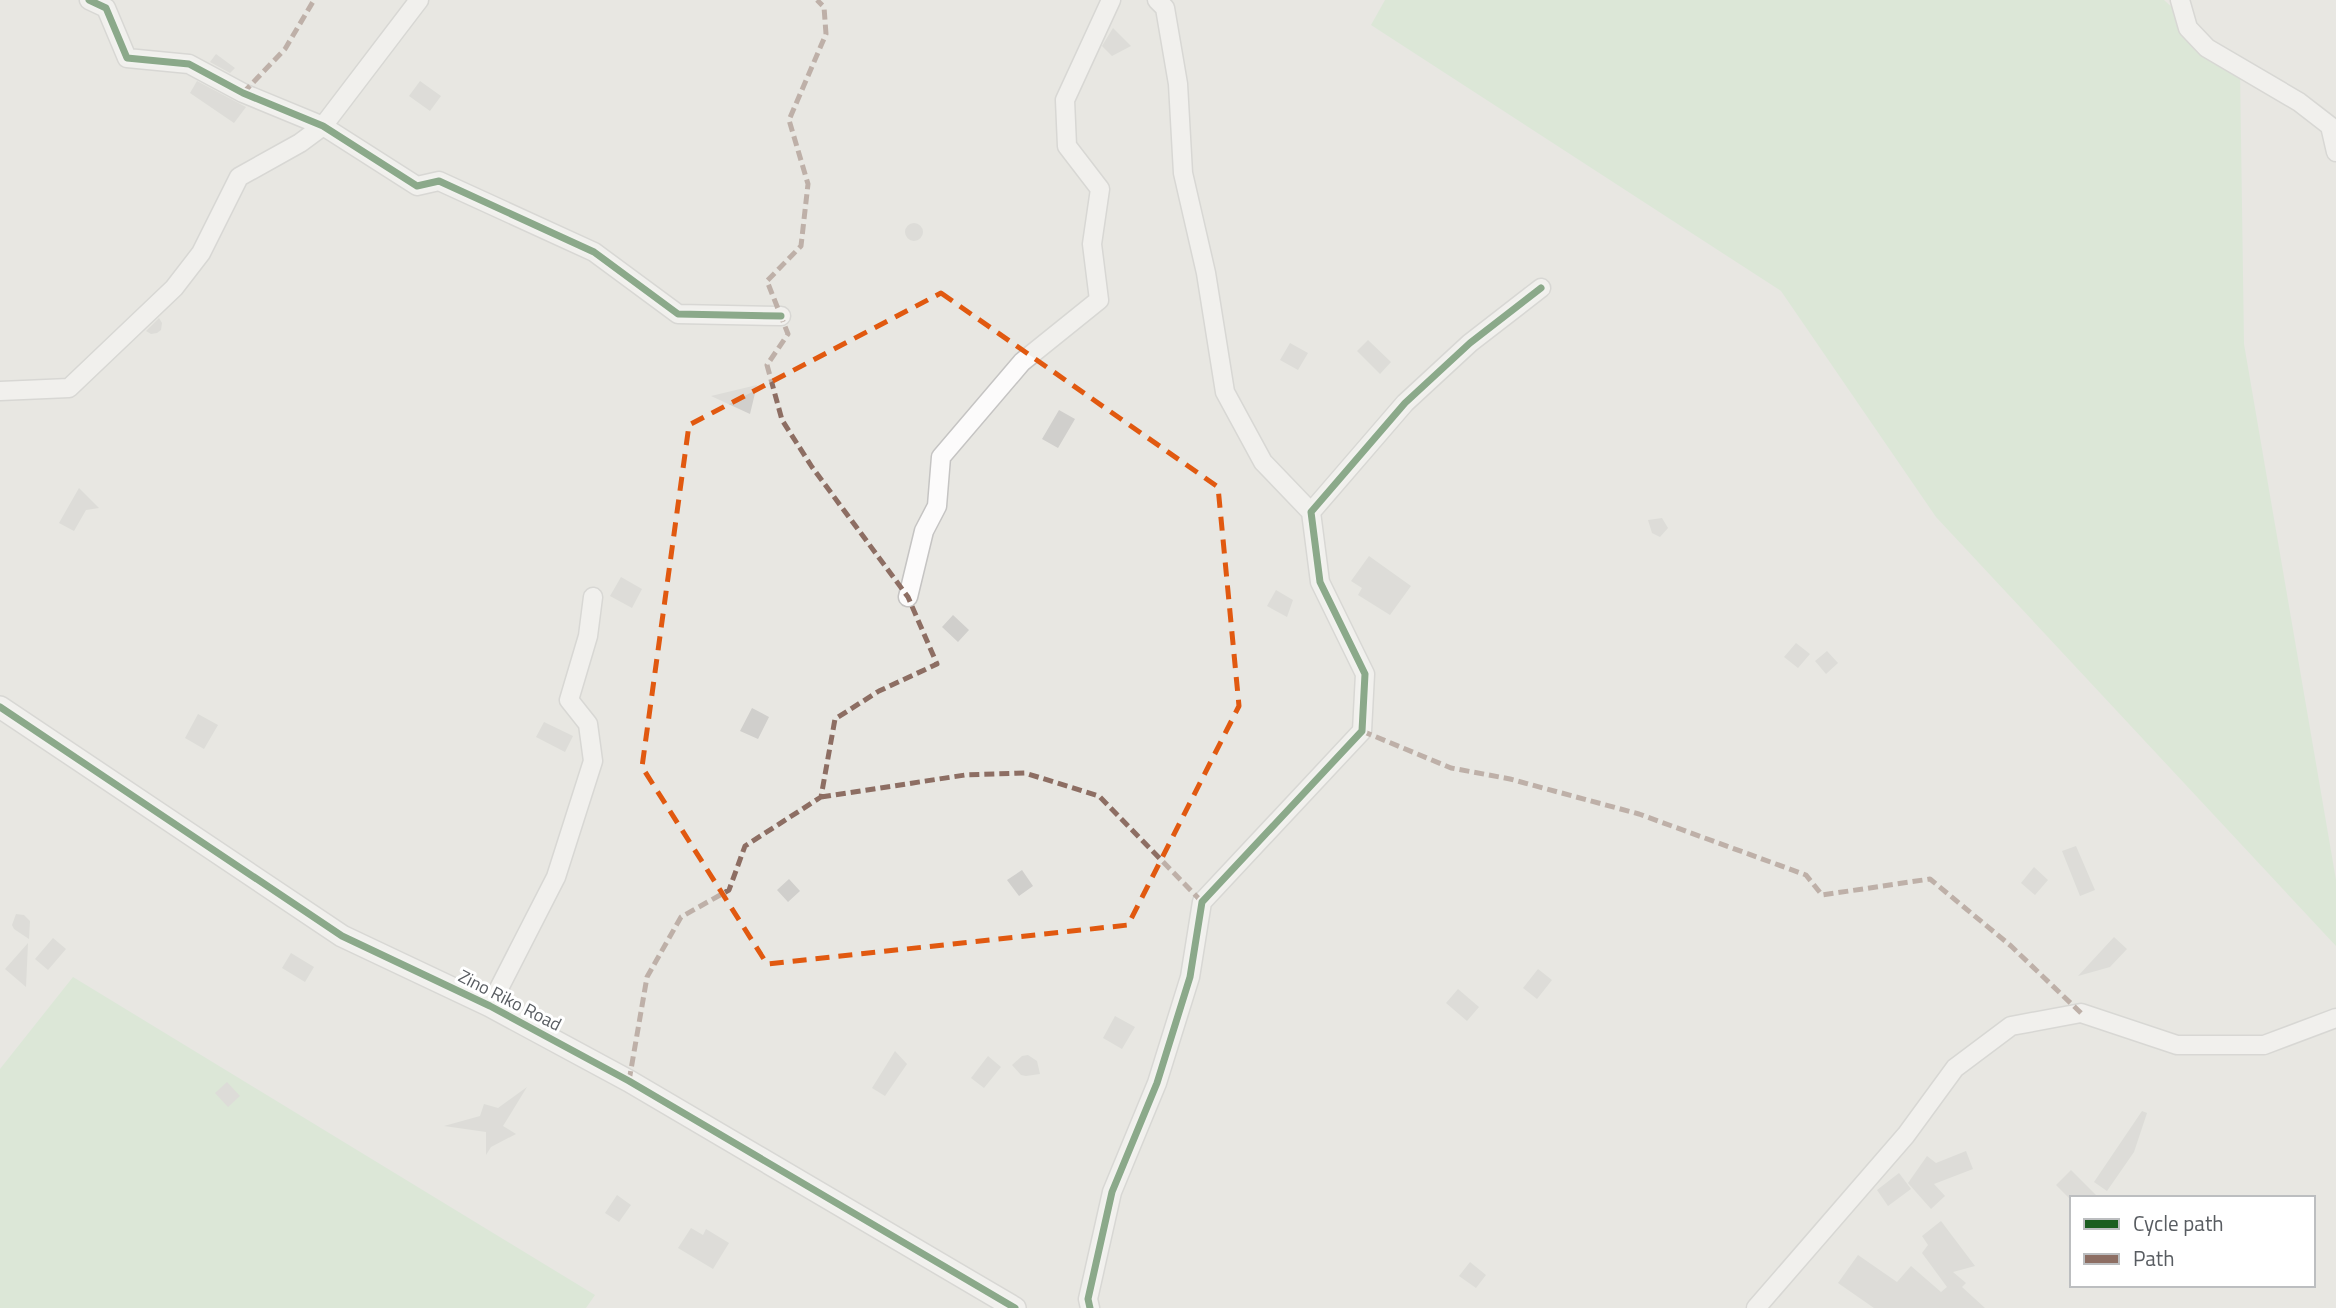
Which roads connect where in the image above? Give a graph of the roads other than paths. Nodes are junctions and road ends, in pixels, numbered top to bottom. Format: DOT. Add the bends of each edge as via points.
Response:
graph roads {
  1 [pos="89,0"];
  2 [pos="419,0"];
  3 [pos="1111,0"];
  4 [pos="1157,0"];
  5 [pos="2180,0"];
  6 [pos="323,126"];
  7 [pos="2336,152"];
  8 [pos="1541,288"];
  9 [pos="781,316"];
  10 [pos="0,391"];
  11 [pos="1311,512"];
  12 [pos="593,597"];
  13 [pos="908,597"];
  14 [pos="0,707"];
  15 [pos="490,1006"];
  16 [pos="2336,1018"];
  17 [pos="1015,1308"];
  18 [pos="1090,1308"];
  19 [pos="1756,1308"];
  1 -- 6 [label="street" via="106,8 127,58 189,64 243,93"];
  2 -- 6 [label="street"];
  3 -- 13 [label="street" via="1065,100 1067,146 1100,189 1092,244 1099,300 1022,362 941,457 937,506 924,531"];
  4 -- 11 [label="street" via="1165,8 1178,84 1183,173 1206,273 1225,392 1264,462"];
  5 -- 7 [label="street" via="2188,28 2207,48 2300,102 2330,126"];
  6 -- 9 [label="street" via="417,186 439,181 594,252 678,314"];
  6 -- 10 [label="street" via="239,177 201,253 174,288 69,388"];
  8 -- 11 [label="street" via="1470,343 1405,403"];
  11 -- 18 [label="street" via="1320,582 1365,674 1362,731 1202,902 1190,977 1157,1083 1112,1192 1088,1299"];
  12 -- 15 [label="street" via="588,636 569,700 588,724 593,761 556,877"];
  14 -- 15 [label="street, Zino Riko Road" via="342,936"];
  15 -- 17 [label="street, Zino Riko Road" via="629,1081"];
  16 -- 19 [label="street" via="2264,1045 2177,1045 2081,1013 2011,1026 1955,1068 1906,1135"];
}
